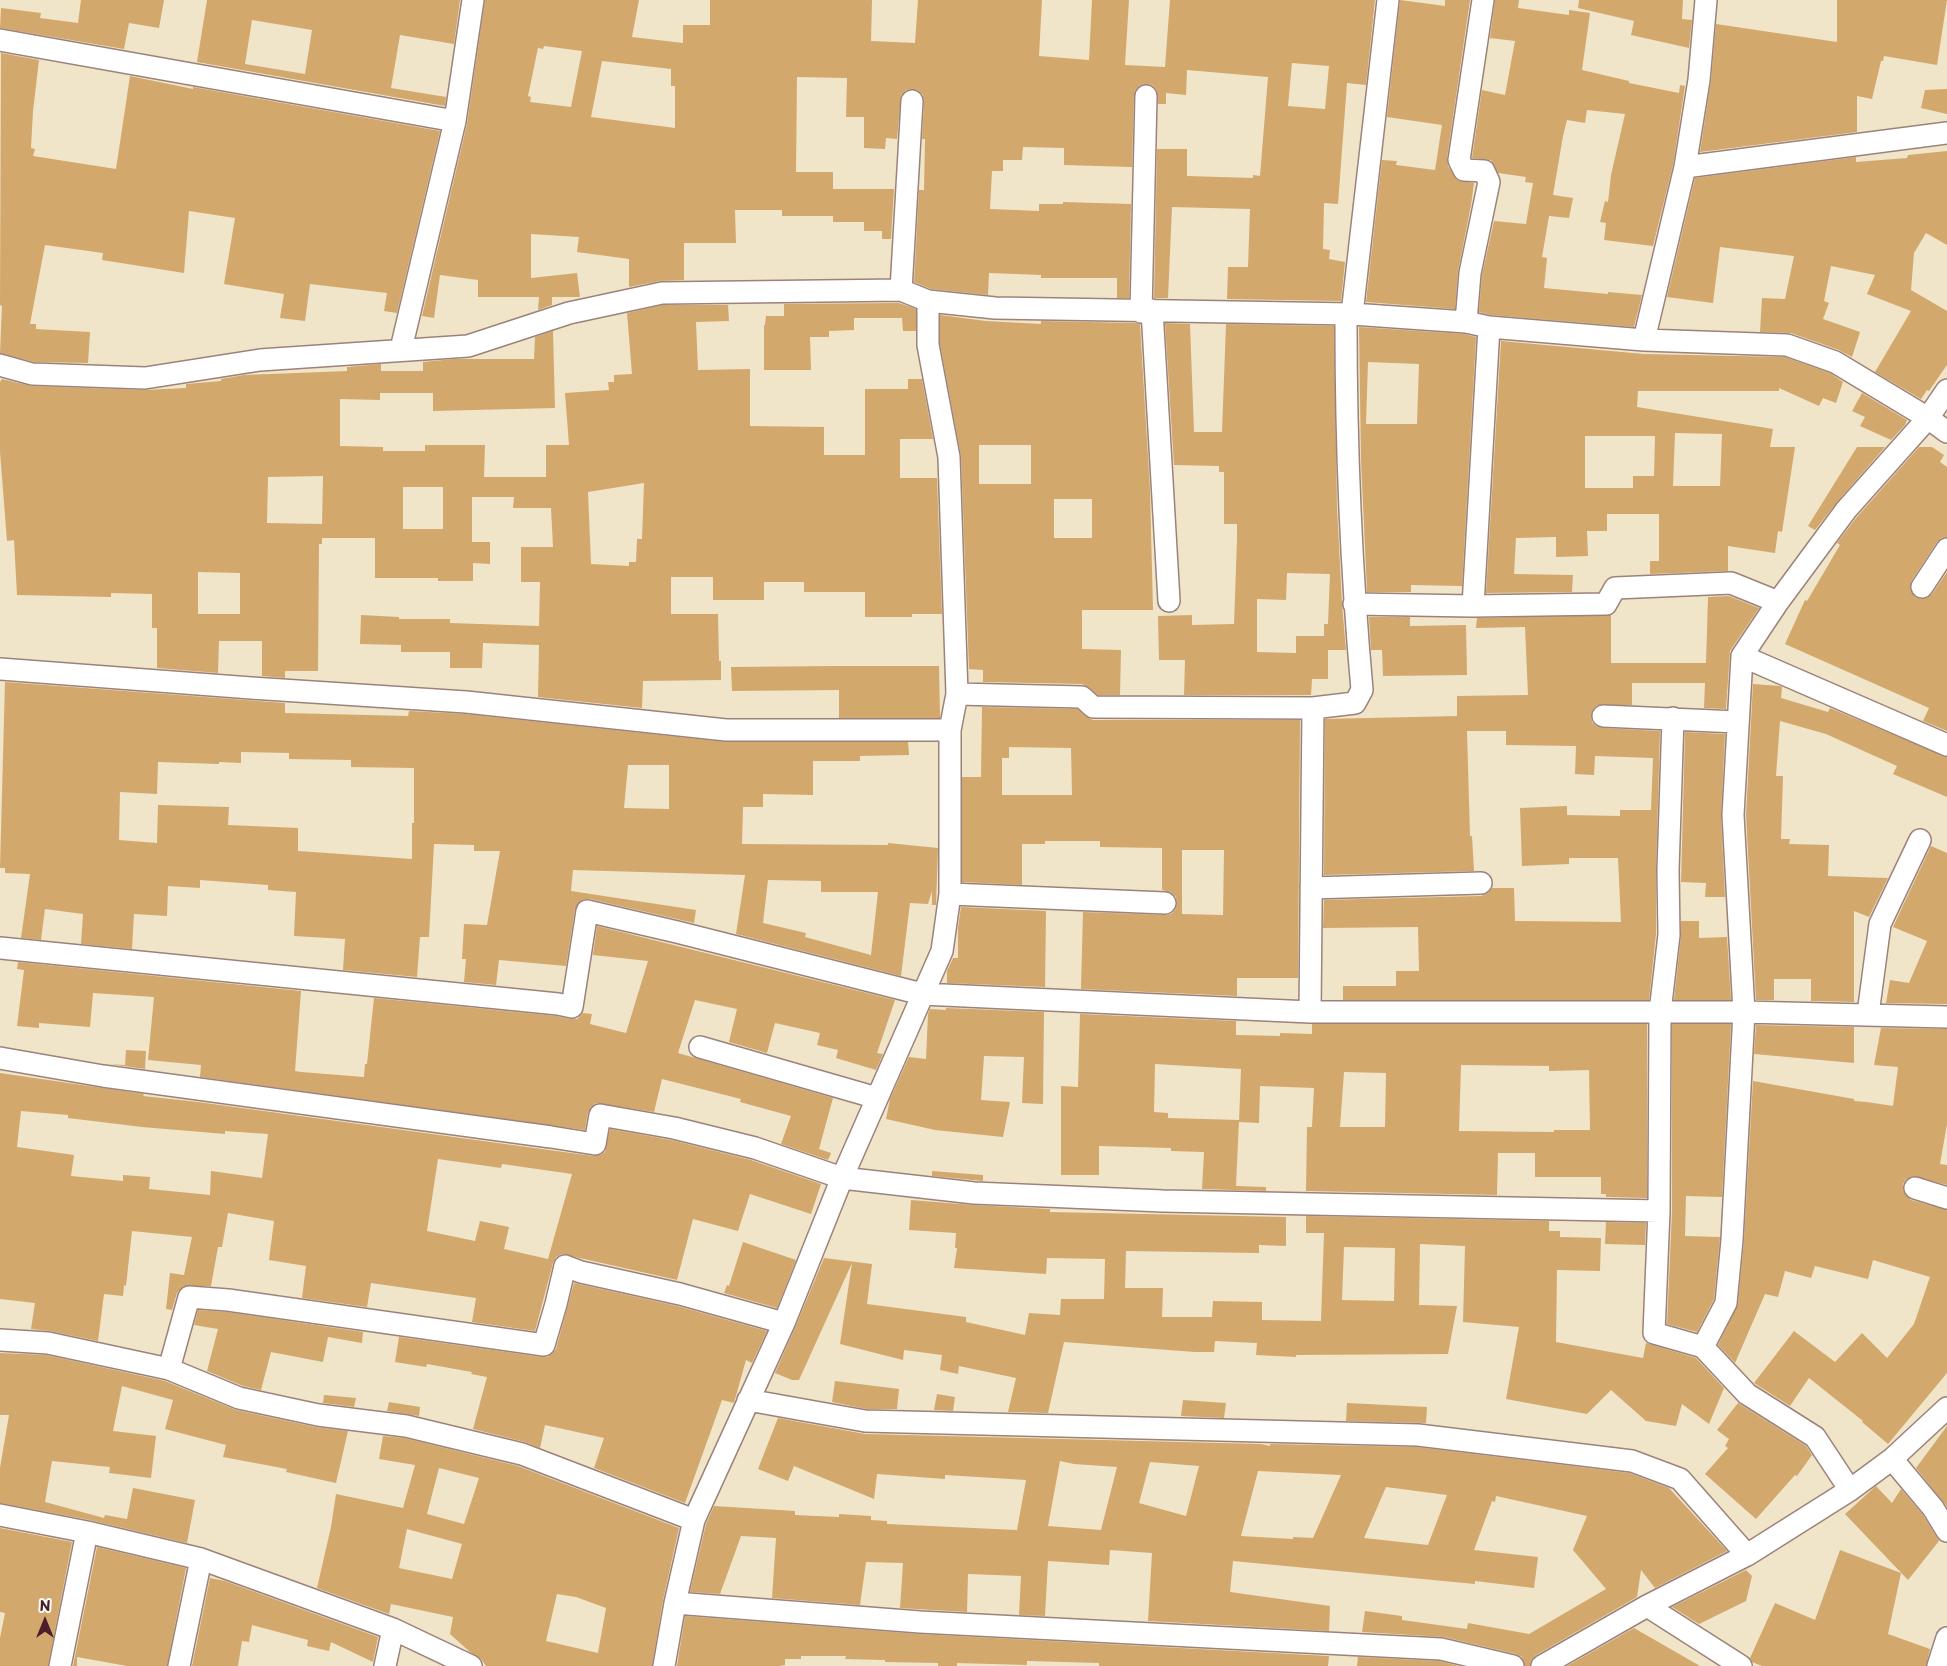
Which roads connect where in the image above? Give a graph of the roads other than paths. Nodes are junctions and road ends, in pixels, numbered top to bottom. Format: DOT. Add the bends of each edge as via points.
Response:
graph roads {
  1 [pos="473,0"];
  2 [pos="1388,0"];
  3 [pos="1483,0"];
  4 [pos="1706,0"];
  5 [pos="0,40"];
  6 [pos="1146,96"];
  7 [pos="912,101"];
  8 [pos="455,121"];
  9 [pos="1947,133"];
  10 [pos="1685,167"];
  11 [pos="900,290"];
  12 [pos="928,301"];
  13 [pos="1146,311"];
  14 [pos="1352,314"];
  15 [pos="1466,322"];
  16 [pos="1490,327"];
  17 [pos="1644,340"];
  18 [pos="401,349"];
  19 [pos="0,365"];
  20 [pos="1947,390"];
  21 [pos="1928,418"];
  22 [pos="1947,432"];
  23 [pos="1947,549"];
  24 [pos="1922,587"];
  25 [pos="1170,601"];
  26 [pos="1778,602"];
  27 [pos="1354,604"];
  28 [pos="1473,606"];
  29 [pos="1742,656"];
  30 [pos="0,669"];
  31 [pos="957,694"];
  32 [pos="1313,708"];
  33 [pos="1603,716"];
  34 [pos="1674,718"];
  35 [pos="1737,722"];
  36 [pos="950,730"];
  37 [pos="1947,745"];
  38 [pos="1920,840"];
  39 [pos="1481,883"];
  40 [pos="1310,888"];
  41 [pos="950,894"];
  42 [pos="1165,902"];
  43 [pos="0,948"];
  44 [pos="922,994"];
  45 [pos="1310,1012"];
  46 [pos="1660,1012"];
  47 [pos="1744,1012"];
  48 [pos="1868,1014"];
  49 [pos="1947,1017"];
  50 [pos="700,1047"];
  51 [pos="0,1058"];
  52 [pos="877,1098"];
  53 [pos="842,1178"];
  54 [pos="1915,1188"];
  55 [pos="1947,1198"];
  56 [pos="1659,1211"];
  57 [pos="784,1323"];
  58 [pos="0,1340"];
  59 [pos="1703,1347"];
  60 [pos="169,1369"];
  61 [pos="748,1400"];
  62 [pos="1947,1408"];
  63 [pos="1892,1459"];
  64 [pos="1850,1490"];
  65 [pos="0,1515"];
  66 [pos="694,1520"];
  67 [pos="1947,1530"];
  68 [pos="87,1532"];
  69 [pos="1747,1556"];
  70 [pos="201,1559"];
  71 [pos="675,1603"];
  72 [pos="1647,1606"];
  73 [pos="393,1629"];
  74 [pos="1947,1638"];
  75 [pos="60,1666"];
  76 [pos="179,1666"];
  77 [pos="385,1666"];
  78 [pos="471,1666"];
  79 [pos="664,1666"];
  80 [pos="1513,1666"];
  81 [pos="1542,1666"];
  82 [pos="1741,1666"];
  83 [pos="1938,1666"];
  1 -- 8 [label="street"];
  2 -- 14 [label="street"];
  3 -- 15 [label="street" via="1459,160 1464,170 1484,171 1490,182 1470,273"];
  4 -- 10 [label="street" via="1699,80"];
  5 -- 8 [label="street"];
  6 -- 13 [label="street"];
  7 -- 11 [label="street"];
  8 -- 18 [label="street"];
  9 -- 10 [label="street"];
  10 -- 17 [label="street"];
  11 -- 12 [label="street"];
  11 -- 18 [label="street" via="662,293 569,313 468,346"];
  12 -- 13 [label="street" via="994,308"];
  12 -- 31 [label="street" via="928,345 948,457"];
  13 -- 14 [label="street"];
  13 -- 25 [label="street"];
  14 -- 15 [label="street"];
  14 -- 27 [label="street" via="1346,322 1346,377"];
  15 -- 16 [label="street"];
  16 -- 17 [label="street"];
  16 -- 28 [label="street"];
  17 -- 21 [label="street" via="1787,345 1835,362"];
  18 -- 19 [label="street" via="260,360 145,378 32,374"];
  20 -- 21 [label="street"];
  21 -- 22 [label="street"];
  21 -- 26 [label="street" via="1846,510"];
  23 -- 24 [label="street"];
  26 -- 28 [label="street" via="1731,583 1615,588 1606,604"];
  26 -- 29 [label="street"];
  27 -- 28 [label="street"];
  27 -- 32 [label="street" via="1362,690 1355,703"];
  29 -- 35 [label="street"];
  29 -- 37 [label="street"];
  30 -- 36 [label="street" via="466,702 726,730"];
  31 -- 32 [label="street" via="1082,697 1093,707"];
  31 -- 36 [label="street"];
  32 -- 40 [label="street"];
  33 -- 34 [label="street"];
  34 -- 35 [label="street"];
  34 -- 46 [label="street" via="1668,870 1670,934"];
  35 -- 47 [label="street" via="1733,815"];
  36 -- 41 [label="street"];
  38 -- 48 [label="street" via="1880,924"];
  39 -- 40 [label="street"];
  40 -- 45 [label="street"];
  41 -- 42 [label="street"];
  41 -- 44 [label="street" via="942,951"];
  43 -- 44 [label="street" via="572,1007 587,911"];
  44 -- 45 [label="street"];
  44 -- 52 [label="street"];
  45 -- 46 [label="street"];
  46 -- 47 [label="street"];
  46 -- 56 [label="street"];
  47 -- 48 [label="street"];
  47 -- 59 [label="street" via="1726,1303"];
  48 -- 49 [label="street"];
  50 -- 52 [label="street"];
  51 -- 53 [label="street" via="103,1076 595,1144 600,1115 616,1117 755,1148"];
  52 -- 53 [label="street"];
  53 -- 56 [label="street" via="974,1193 1153,1201"];
  53 -- 57 [label="street"];
  54 -- 55 [label="street"];
  56 -- 59 [label="street" via="1654,1333"];
  57 -- 60 [label="street" via="565,1266 544,1345 238,1301 189,1297"];
  57 -- 61 [label="street"];
  58 -- 60 [label="street" via="48,1342"];
  59 -- 64 [label="street" via="1747,1394 1815,1438"];
  60 -- 66 [label="street" via="239,1398 318,1415 406,1426 522,1454"];
  61 -- 66 [label="street"];
  61 -- 69 [label="street" via="865,1421 1418,1435 1632,1461 1680,1479"];
  62 -- 63 [label="street"];
  63 -- 64 [label="street"];
  63 -- 67 [label="street"];
  64 -- 69 [label="street"];
  65 -- 68 [label="street"];
  66 -- 71 [label="street"];
  68 -- 70 [label="street"];
  68 -- 75 [label="street"];
  69 -- 72 [label="street"];
  70 -- 73 [label="street"];
  70 -- 76 [label="street"];
  71 -- 79 [label="street"];
  71 -- 80 [label="street" via="920,1622 1442,1649"];
  72 -- 81 [label="street"];
  72 -- 82 [label="street"];
  73 -- 77 [label="street"];
  73 -- 78 [label="street"];
  74 -- 83 [label="street"];
}
